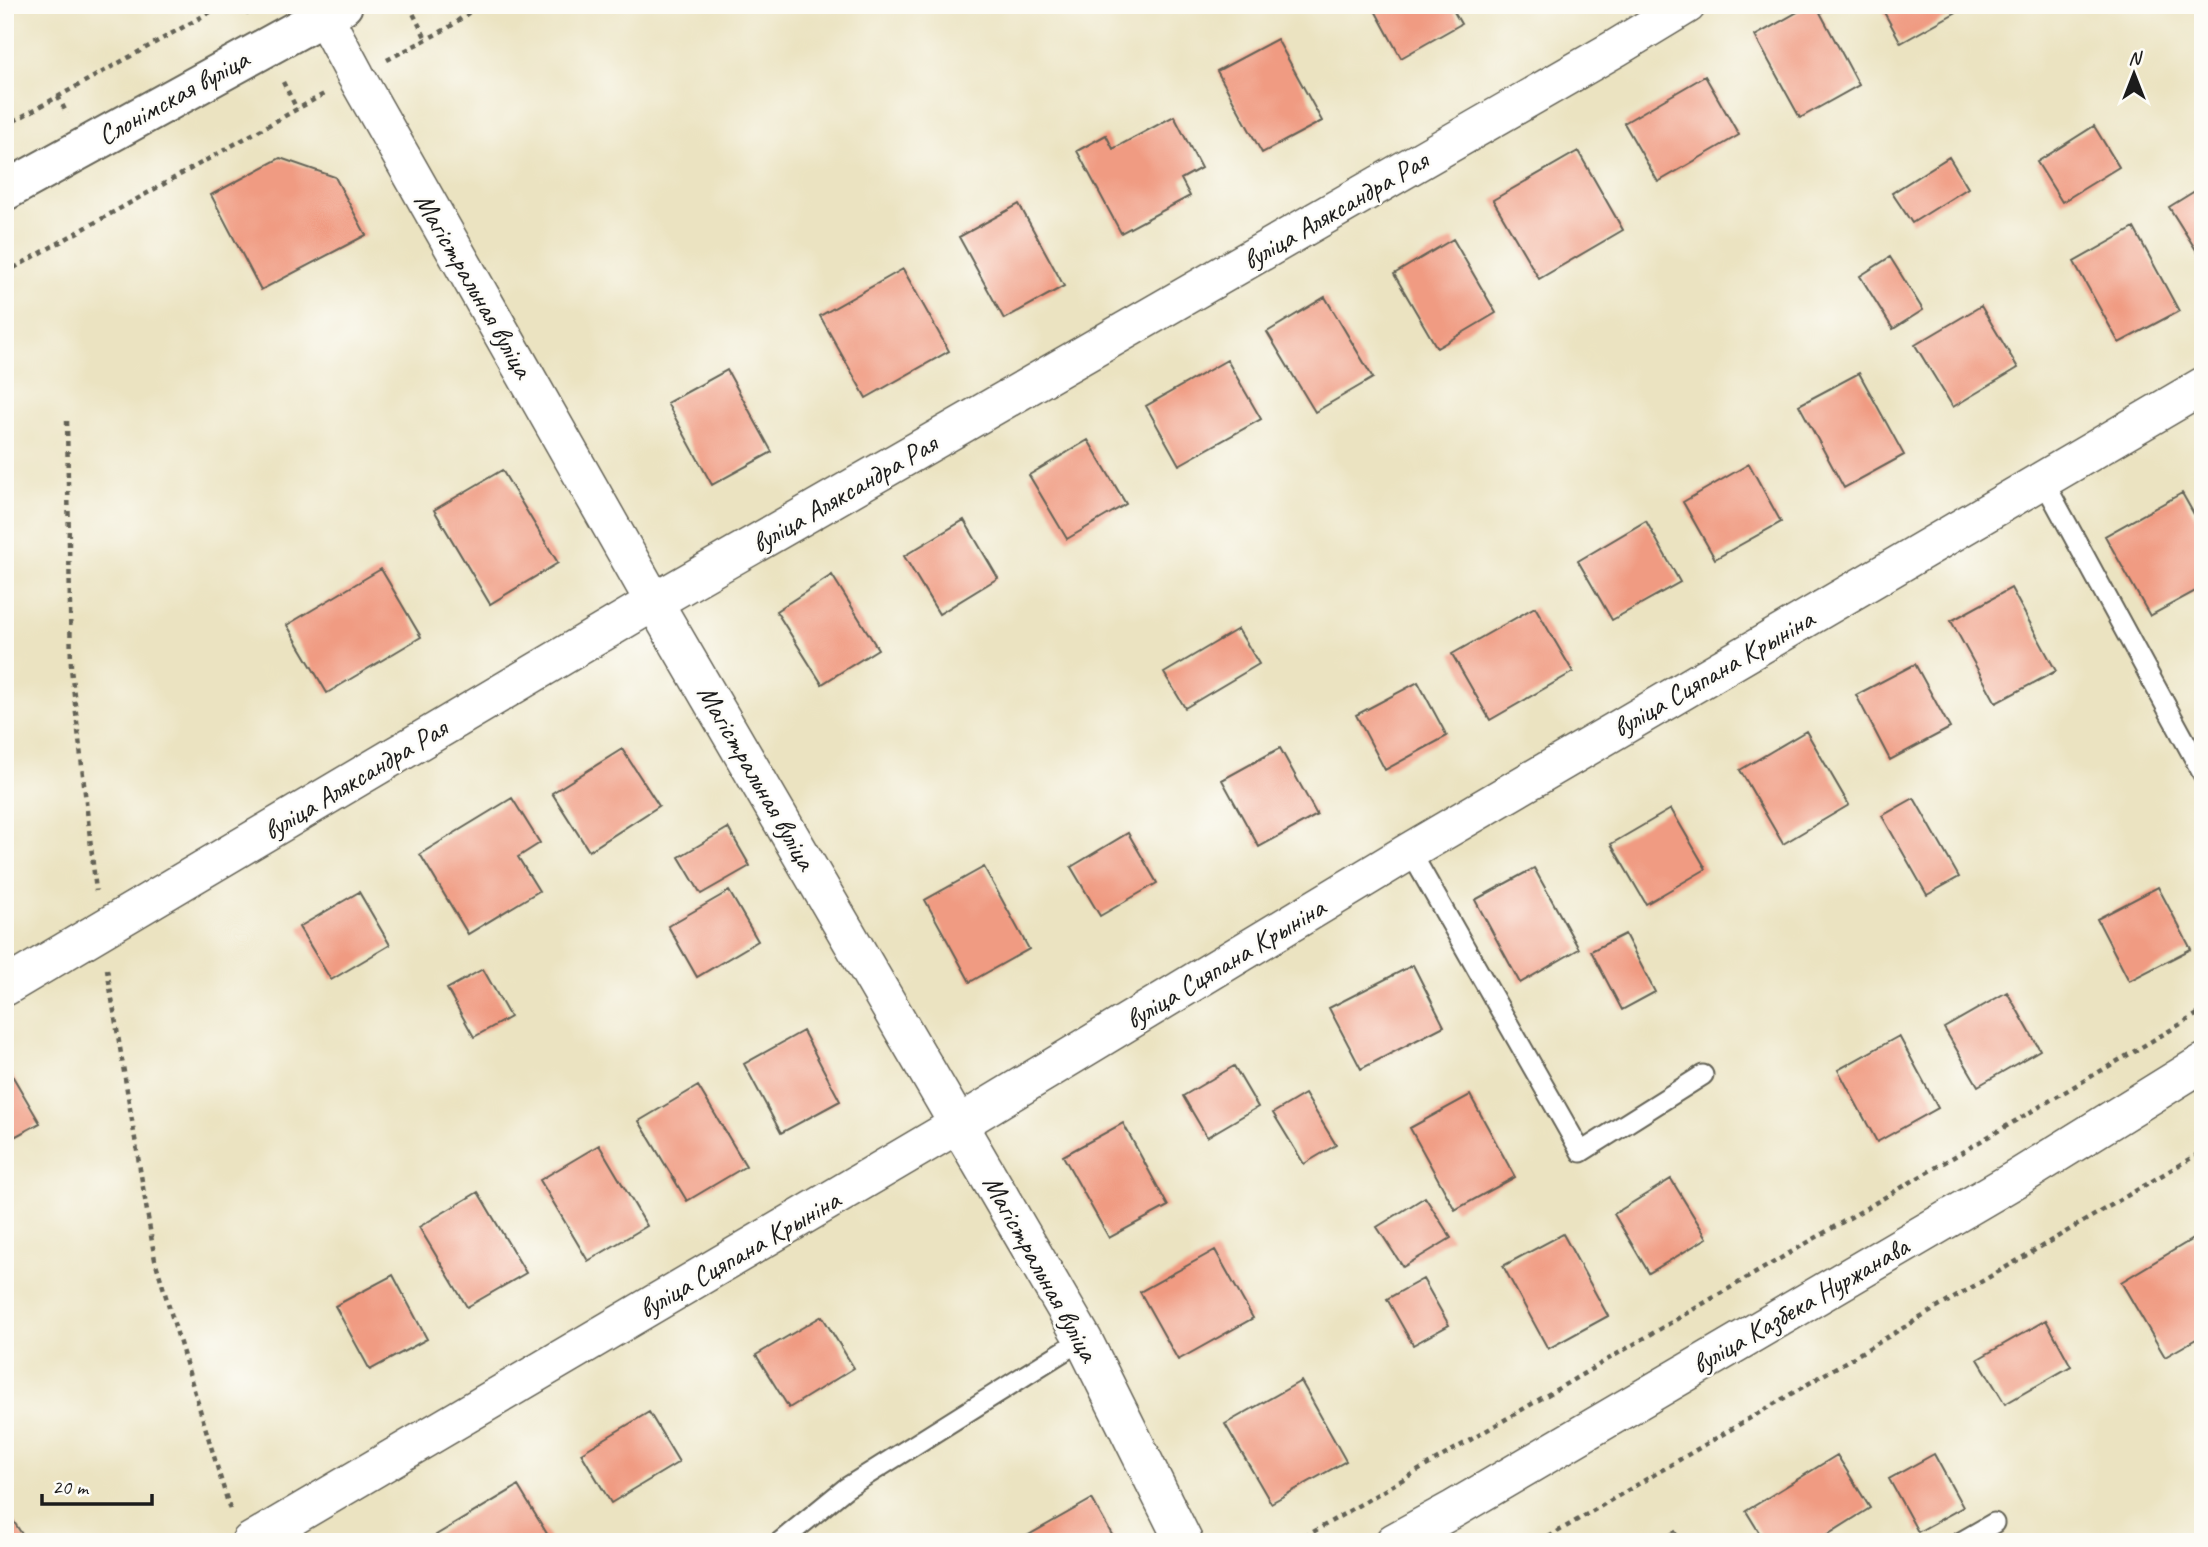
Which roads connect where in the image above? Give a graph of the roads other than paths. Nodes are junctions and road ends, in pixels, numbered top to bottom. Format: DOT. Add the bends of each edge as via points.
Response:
graph roads {
  1 [pos="1687,5"];
  2 [pos="328,9"];
  3 [pos="5,191"];
  4 [pos="2203,386"];
  5 [pos="2043,480"];
  6 [pos="654,602"];
  7 [pos="2203,774"];
  8 [pos="1410,851"];
  9 [pos="5,987"];
  10 [pos="2203,1063"];
  11 [pos="1703,1075"];
  12 [pos="959,1124"];
  13 [pos="1083,1339"];
  14 [pos="1994,1522"];
  15 [pos="241,1530"];
  16 [pos="780,1542"];
  17 [pos="1184,1542"];
  18 [pos="1394,1542"];
  19 [pos="1961,1542"];
  1 -- 6 [label="street, вуліца Аляксандра Рая"];
  2 -- 3 [label="street, Слонімская вуліца"];
  2 -- 6 [label="street, Магістральная вуліца" via="356,76"];
  4 -- 5 [label="street, вуліца Сцяпана Крыніна"];
  5 -- 7 [label="lane"];
  5 -- 8 [label="street, вуліца Сцяпана Крыніна"];
  6 -- 9 [label="street, вуліца Аляксандра Рая"];
  6 -- 12 [label="street, Магістральная вуліца"];
  8 -- 11 [label="lane" via="1581,1152"];
  8 -- 12 [label="street, вуліца Сцяпана Крыніна"];
  10 -- 18 [label="street, вуліца Казбека Нуржанава" via="2016,1179"];
  12 -- 13 [label="street, Магістральная вуліца"];
  12 -- 15 [label="street, вуліца Сцяпана Крыніна"];
  13 -- 16 [label="lane" via="846,1488"];
  13 -- 17 [label="street, Магістральная вуліца"];
  14 -- 19 [label="lane"];
}
